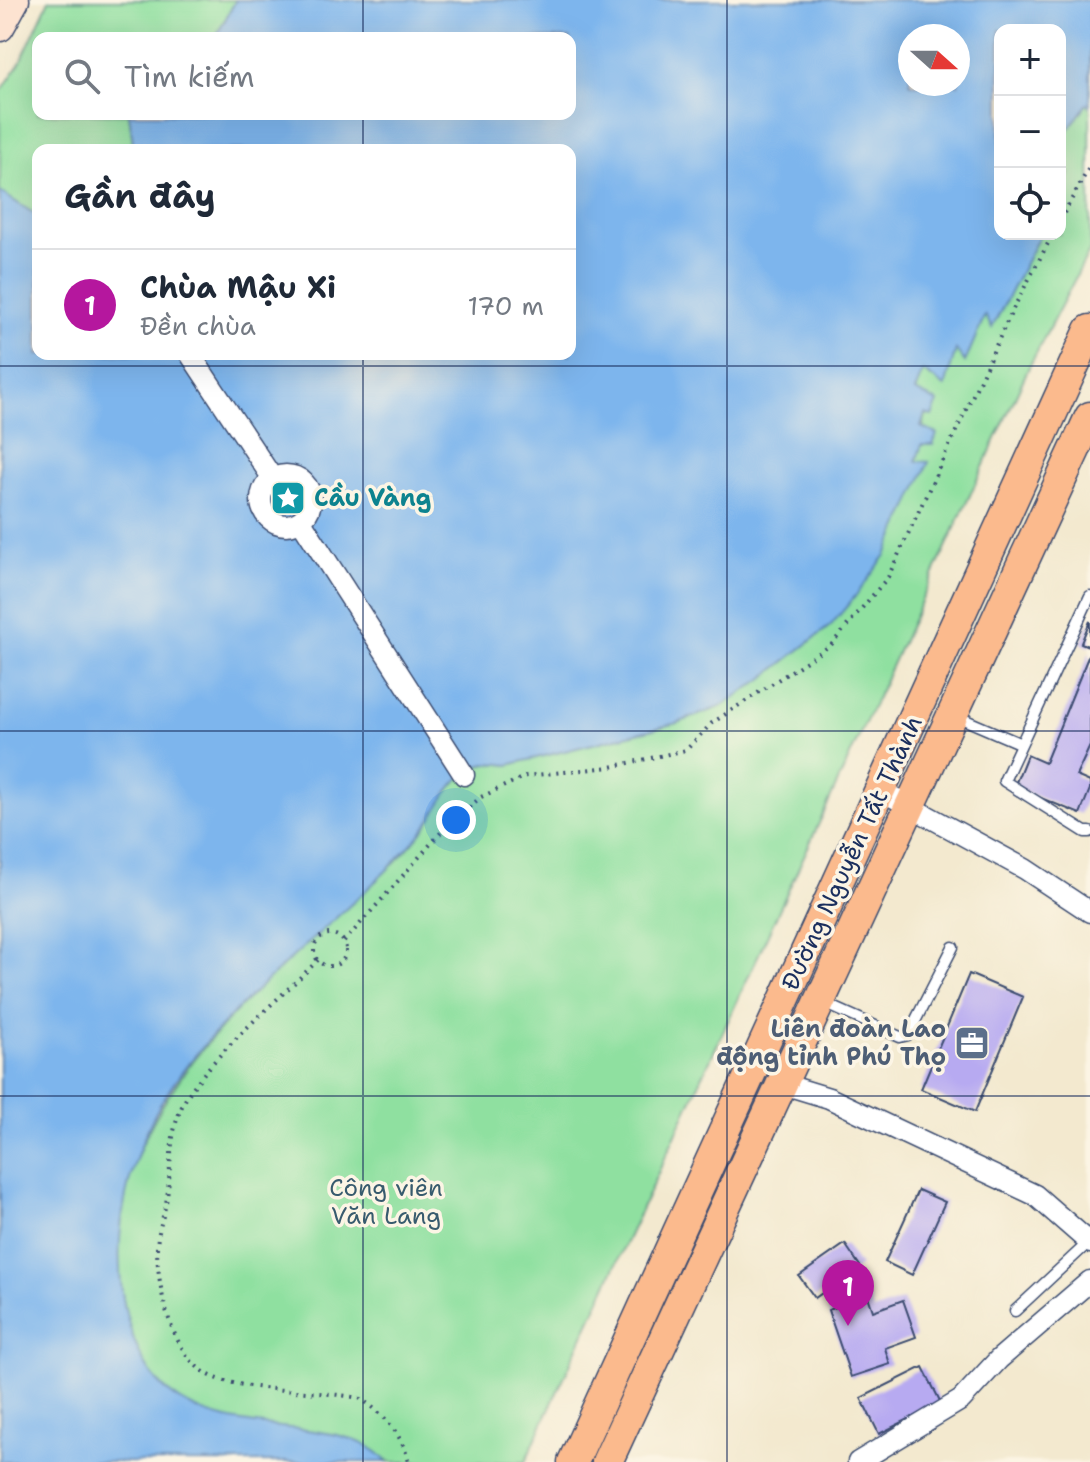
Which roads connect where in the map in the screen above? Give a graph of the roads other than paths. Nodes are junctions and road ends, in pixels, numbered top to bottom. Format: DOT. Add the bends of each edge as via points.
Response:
graph roads {
  1 [pos="15,0"];
  2 [pos="0,27"];
  3 [pos="1090,330"];
  4 [pos="194,360"];
  5 [pos="1088,426"];
  6 [pos="273,479"];
  7 [pos="301,521"];
  8 [pos="1090,596"];
  9 [pos="955,715"];
  10 [pos="1019,743"];
  11 [pos="464,775"];
  12 [pos="880,790"];
  13 [pos="913,807"];
  14 [pos="1090,832"];
  15 [pos="1090,912"];
  16 [pos="953,947"];
  17 [pos="822,1002"];
  18 [pos="783,1084"];
  19 [pos="1090,1243"];
  20 [pos="1090,1281"];
  21 [pos="1015,1311"];
  22 [pos="573,1462"];
  23 [pos="607,1462"];
  24 [pos="858,1462"];
  1 -- 2 [label="street"];
  3 -- 12 [label="main road, Đường Nguyễn Tất Thành"];
  4 -- 6 [label="street"];
  5 -- 9 [label="main road, Đường Nguyễn Tất Thành"];
  6 -- 7 [label="street" via="289,475 305,483 311,507"];
  6 -- 7 [label="street" via="263,492 266,514 278,524"];
  7 -- 11 [label="street"];
  8 -- 10 [label="lane"];
  9 -- 10 [label="lane"];
  9 -- 13 [label="main road, Đường Nguyễn Tất Thành"];
  10 -- 14 [label="lane" via="1004,781"];
  12 -- 13 [label="street"];
  12 -- 22 [label="main road, Đường Nguyễn Tất Thành"];
  13 -- 15 [label="street"];
  13 -- 17 [label="main road, Đường Nguyễn Tất Thành"];
  16 -- 17 [label="lane" via="908,1035 900,1037"];
  17 -- 18 [label="main road, Đường Nguyễn Tất Thành"];
  18 -- 19 [label="street" via="829,1098 1035,1195"];
  18 -- 23 [label="main road, Đường Nguyễn Tất Thành"];
  19 -- 21 [label="lane"];
  20 -- 24 [label="street" via="999,1359 961,1400"];
}
